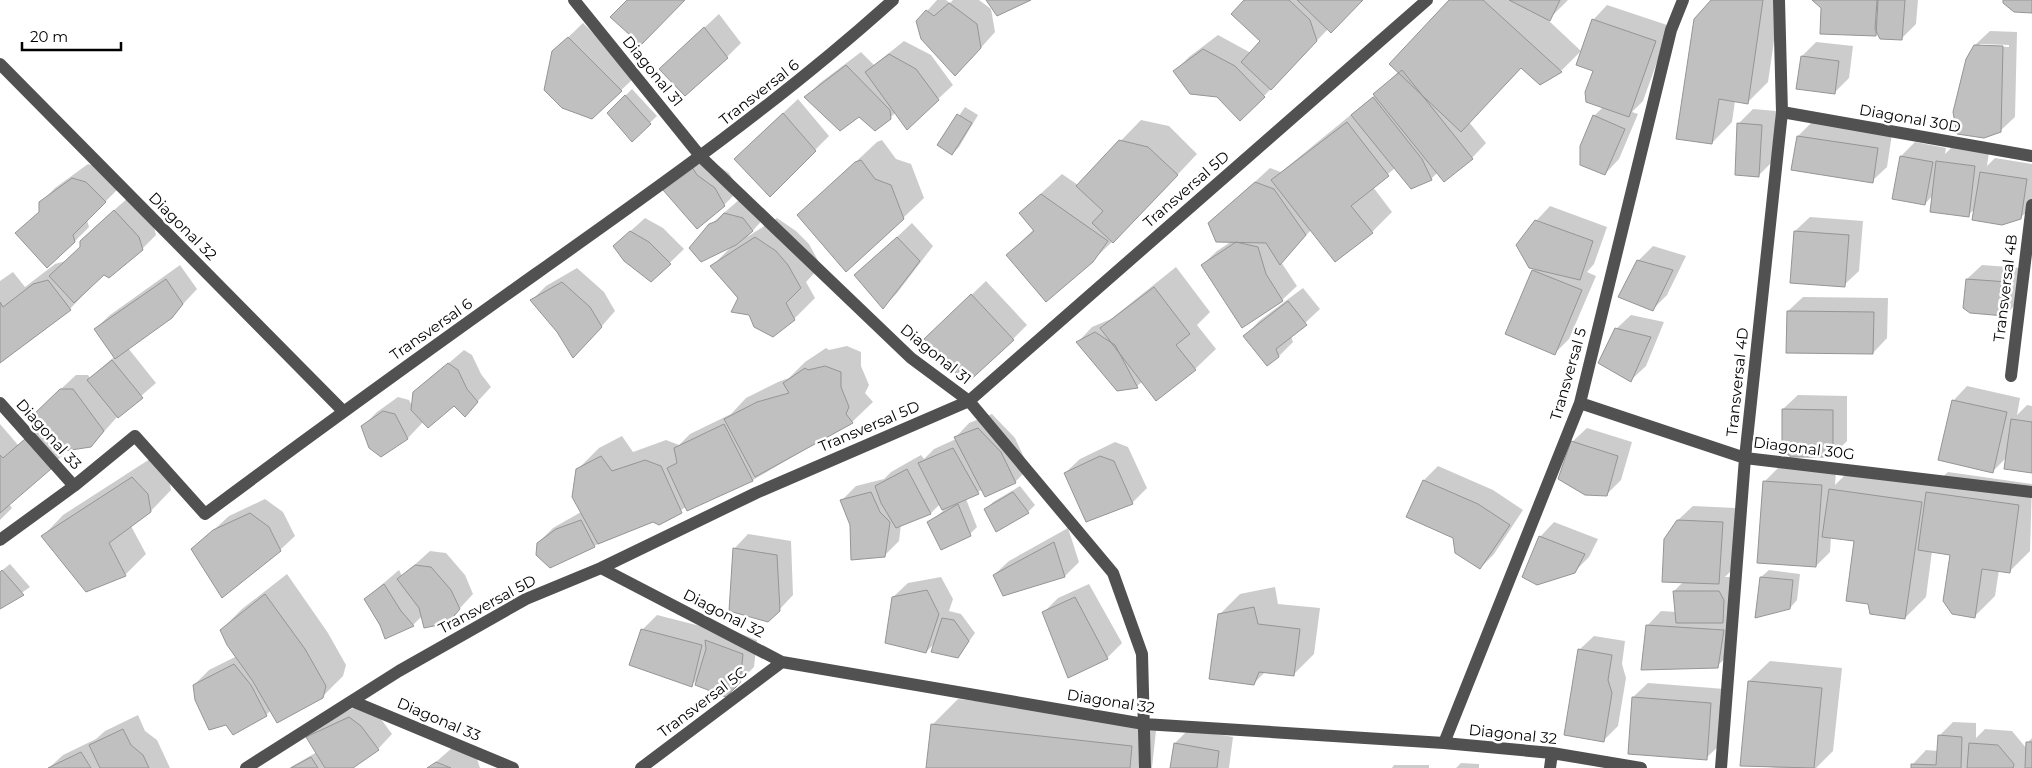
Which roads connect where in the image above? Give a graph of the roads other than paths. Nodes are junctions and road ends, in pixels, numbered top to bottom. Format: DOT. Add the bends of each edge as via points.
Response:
graph roads {
  1 [pos="893,0"];
  2 [pos="1427,0"];
  3 [pos="1683,0"];
  4 [pos="1779,0"];
  5 [pos="580,2"];
  6 [pos="0,64"];
  7 [pos="1782,112"];
  8 [pos="2032,156"];
  9 [pos="702,157"];
  10 [pos="2032,204"];
  11 [pos="2011,376"];
  12 [pos="969,401"];
  13 [pos="0,403"];
  14 [pos="1580,404"];
  15 [pos="343,411"];
  16 [pos="1745,458"];
  17 [pos="74,486"];
  18 [pos="2032,492"];
  19 [pos="0,540"];
  20 [pos="600,568"];
  21 [pos="782,662"];
  22 [pos="352,701"];
  23 [pos="1144,724"];
  24 [pos="1444,743"];
  25 [pos="1552,753"];
  26 [pos="246,768"];
  27 [pos="513,768"];
  28 [pos="641,768"];
  29 [pos="1145,768"];
  30 [pos="1550,768"];
  31 [pos="1641,768"];
  32 [pos="1721,768"];
  1 -- 9 [label="street, Transversal 6" via="830,57"];
  2 -- 12 [label="street, Transversal 5D"];
  3 -- 14 [label="street, Transversal 5" via="1671,30"];
  4 -- 7 [label="street, Transversal 4D"];
  5 -- 9 [label="street, Diagonal 31"];
  6 -- 15 [label="street, Diagonal 32"];
  7 -- 8 [label="street, Diagonal 30D"];
  7 -- 16 [label="street, Transversal 4D"];
  9 -- 12 [label="street, Diagonal 31" via="911,358"];
  9 -- 15 [label="street, Transversal 6"];
  10 -- 11 [label="street, Transversal 4B"];
  12 -- 20 [label="street, Transversal 5D" via="756,493"];
  12 -- 23 [label="street, Diagonal 31" via="1113,573 1142,654"];
  13 -- 17 [label="street, Diagonal 33"];
  14 -- 16 [label="street, Diagonal 30G"];
  14 -- 24 [label="street, Transversal 5"];
  15 -- 17 [label="street, Transversal 6" via="205,514 135,436"];
  16 -- 18 [label="street, Diagonal 30G"];
  16 -- 32 [label="street, Transversal 4D"];
  17 -- 19 [label="street, Transversal 6"];
  20 -- 21 [label="street, Diagonal 32"];
  20 -- 22 [label="street, Transversal 5D" via="526,598"];
  21 -- 23 [label="street, Diagonal 32"];
  21 -- 28 [label="street, Transversal 5C"];
  22 -- 26 [label="street, Transversal 5D"];
  22 -- 27 [label="street, Diagonal 33"];
  23 -- 24 [label="street, Diagonal 32"];
  23 -- 29 [label="street, Diagonal 31"];
  24 -- 25 [label="street, Diagonal 32"];
  25 -- 30 [label="street"];
  25 -- 31 [label="street, Diagonal 32"];
}
